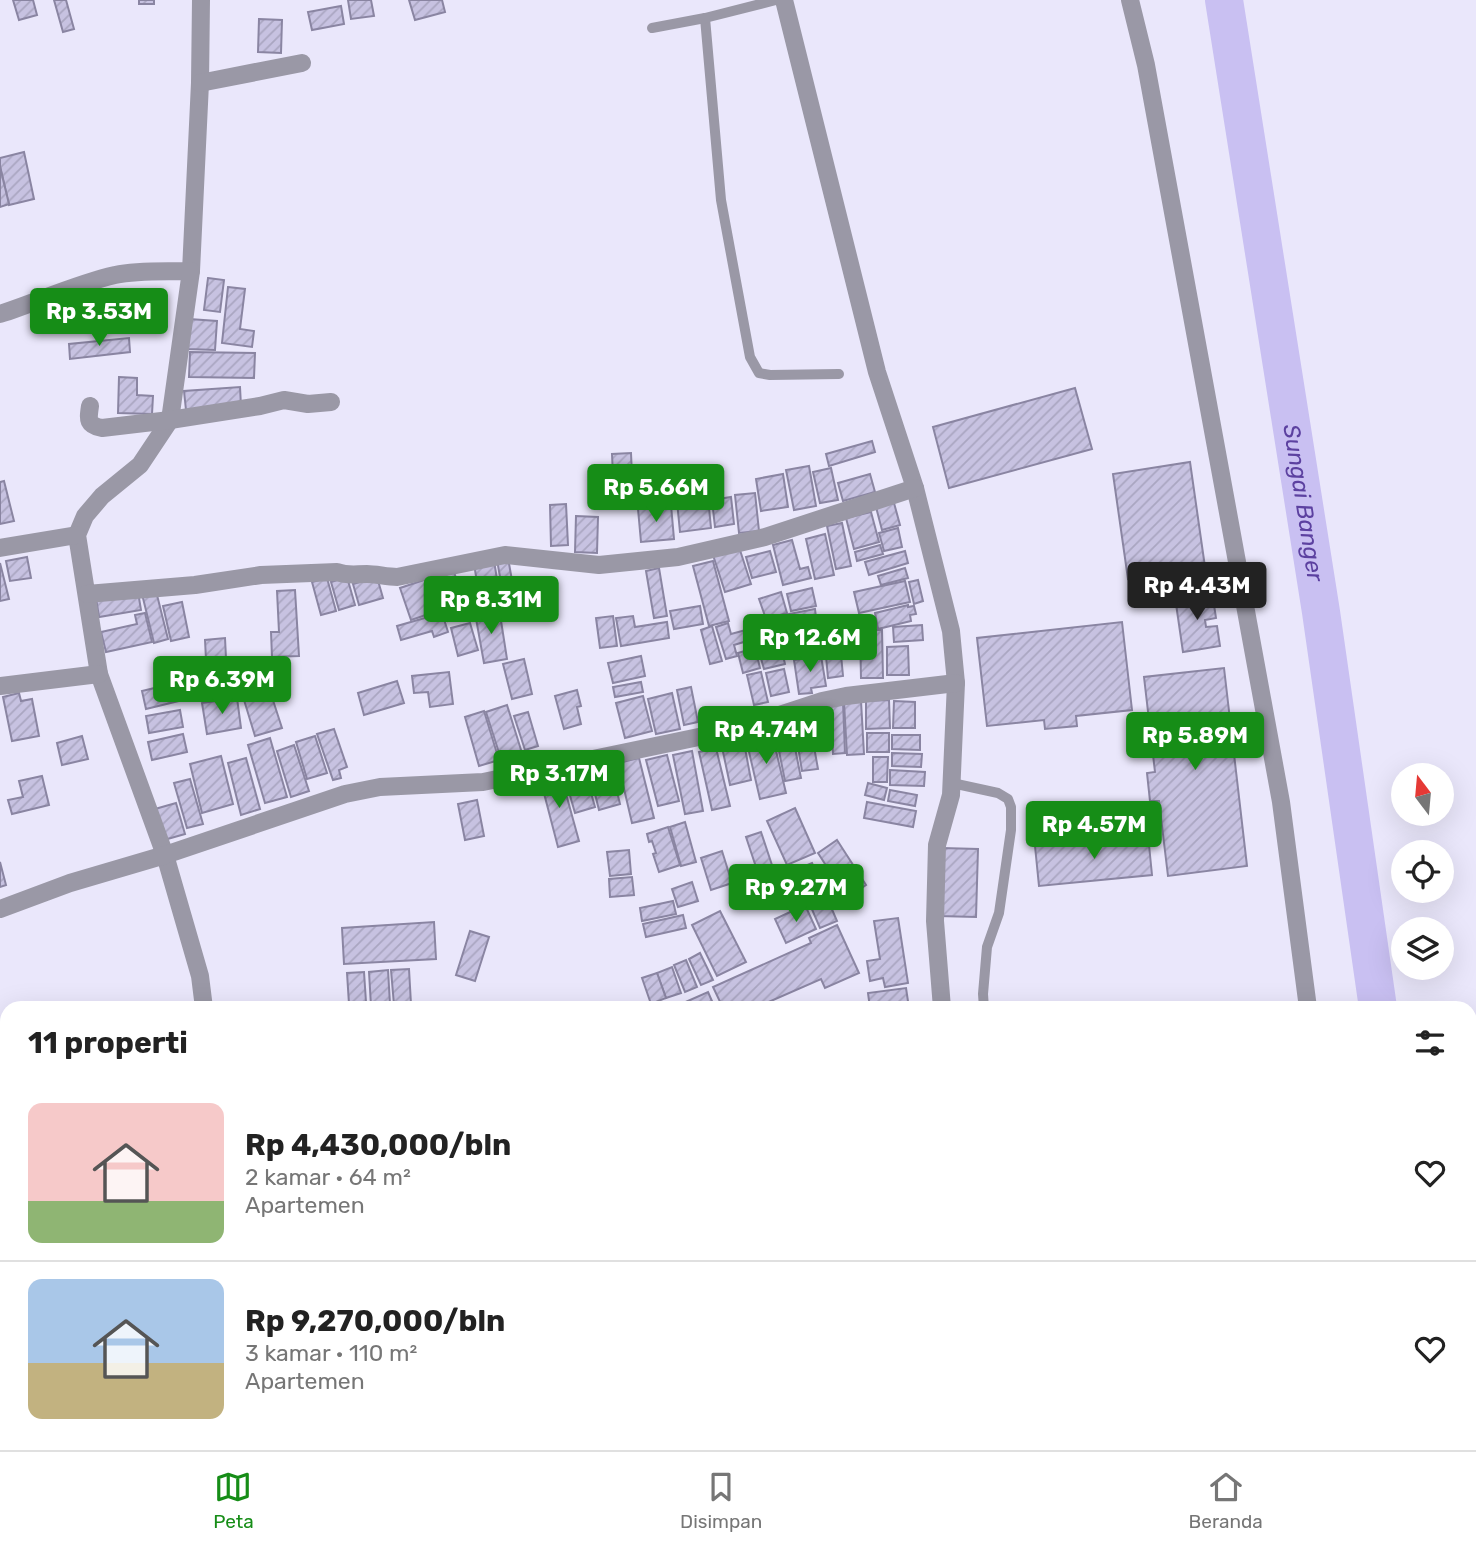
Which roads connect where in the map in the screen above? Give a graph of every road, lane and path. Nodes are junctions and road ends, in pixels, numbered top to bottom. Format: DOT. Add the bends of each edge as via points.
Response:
graph roads {
  1 [pos="201,0"];
  2 [pos="776,0"];
  3 [pos="784,0"];
  4 [pos="1130,0"];
  5 [pos="705,19"];
  6 [pos="652,28"];
  7 [pos="302,63"];
  8 [pos="200,83"];
  9 [pos="191,271"];
  10 [pos="0,314"];
  11 [pos="839,374"];
  12 [pos="331,402"];
  13 [pos="90,406"];
  14 [pos="170,420"];
  15 [pos="915,488"];
  16 [pos="77,536"];
  17 [pos="0,548"];
  18 [pos="87,594"];
  19 [pos="99,674"];
  20 [pos="956,683"];
  21 [pos="0,686"];
  22 [pos="952,783"];
  23 [pos="165,855"];
  24 [pos="0,909"];
  25 [pos="203,1001"];
  26 [pos="942,1001"];
  27 [pos="984,1001"];
  28 [pos="1307,1001"];
  1 -- 8 [label="street"];
  2 -- 5 [label="lane"];
  3 -- 15 [label="street" via="877,372"];
  4 -- 28 [label="street" via="1149,79 1281,802"];
  5 -- 6 [label="lane"];
  5 -- 11 [label="lane" via="721,200 750,357 759,373"];
  7 -- 8 [label="street"];
  8 -- 9 [label="street"];
  9 -- 10 [label="street" via="116,275"];
  9 -- 14 [label="street"];
  12 -- 14 [label="street" via="284,400"];
  13 -- 14 [label="street" via="90,423 102,428"];
  14 -- 16 [label="street" via="140,465 85,516"];
  15 -- 18 [label="street" via="765,537 667,558 599,565 505,555 397,577 337,572 261,575"];
  15 -- 20 [label="street" via="951,631"];
  16 -- 17 [label="street"];
  16 -- 18 [label="street"];
  18 -- 19 [label="street"];
  19 -- 21 [label="street"];
  19 -- 23 [label="street"];
  20 -- 22 [label="street"];
  20 -- 23 [label="street" via="822,701 737,729 483,782 380,787 345,794"];
  22 -- 26 [label="street" via="937,845"];
  22 -- 27 [label="lane" via="998,793 1011,807 999,913 987,947"];
  23 -- 24 [label="street"];
  23 -- 25 [label="street"];
}
